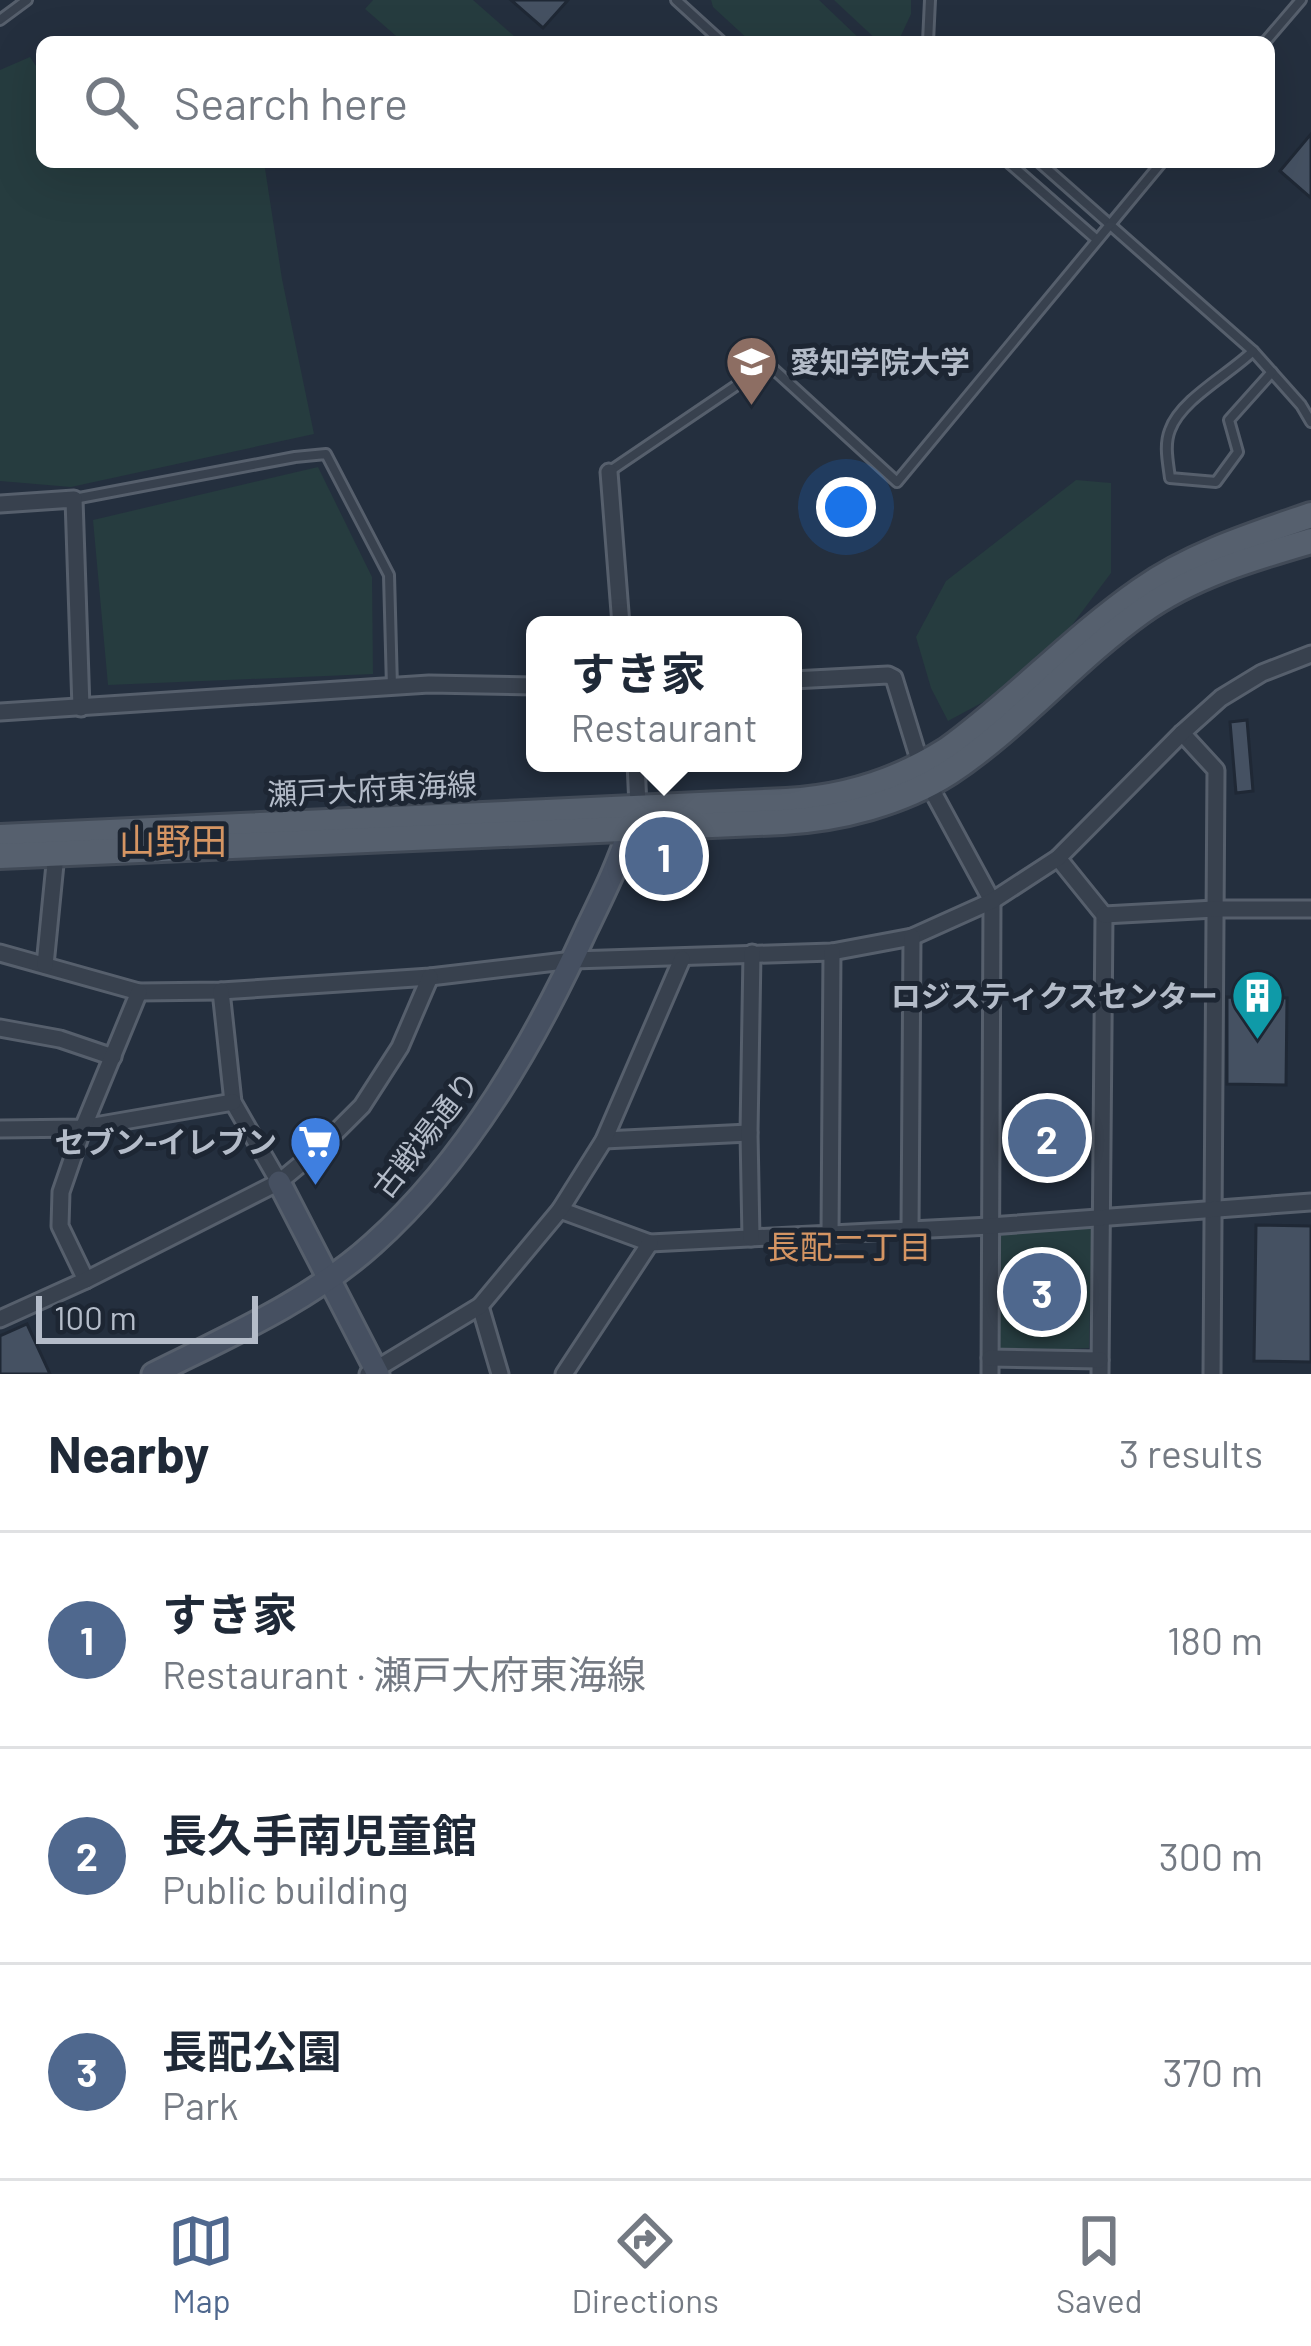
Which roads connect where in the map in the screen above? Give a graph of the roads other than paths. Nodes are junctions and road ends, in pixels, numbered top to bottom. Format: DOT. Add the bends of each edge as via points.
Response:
graph roads {
  1 [pos="27,0"];
  2 [pos="930,0"];
  3 [pos="1301,0"];
  4 [pos="678,1"];
  5 [pos="0,20"];
  6 [pos="716,36"];
  7 [pos="928,36"];
  8 [pos="1270,36"];
  9 [pos="1015,168"];
  10 [pos="1046,168"];
  11 [pos="1157,168"];
  12 [pos="1109,224"];
  13 [pos="1096,238"];
  14 [pos="1253,351"];
  15 [pos="1272,372"];
  16 [pos="1311,422"];
  17 [pos="609,472"];
  18 [pos="74,499"];
  19 [pos="0,504"];
  20 [pos="1311,515"];
  21 [pos="1311,542"];
  22 [pos="620,616"];
  23 [pos="1311,654"];
  24 [pos="802,680"];
  25 [pos="526,686"];
  26 [pos="392,689"];
  27 [pos="81,707"];
  28 [pos="0,712"];
  29 [pos="1182,734"];
  30 [pos="636,772"];
  31 [pos="925,775"];
  32 [pos="634,817"];
  33 [pos="0,837"];
  34 [pos="56,854"];
  35 [pos="0,856"];
  36 [pos="1058,858"];
  37 [pos="992,901"];
  38 [pos="1215,909"];
  39 [pos="1311,909"];
  40 [pos="1104,915"];
  41 [pos="912,937"];
  42 [pos="0,952"];
  43 [pos="832,952"];
  44 [pos="752,953"];
  45 [pos="682,958"];
  46 [pos="573,960"];
  47 [pos="45,965"];
  48 [pos="430,977"];
  49 [pos="220,991"];
  50 [pos="140,992"];
  51 [pos="0,1028"];
  52 [pos="113,1057"];
  53 [pos="233,1102"];
  54 [pos="83,1128"];
  55 [pos="0,1129"];
  56 [pos="748,1133"];
  57 [pos="604,1140"];
  58 [pos="279,1182"];
  59 [pos="1311,1202"];
  60 [pos="1213,1209"];
  61 [pos="560,1210"];
  62 [pos="1103,1217"];
  63 [pos="990,1226"];
  64 [pos="910,1230"];
  65 [pos="830,1234"];
  66 [pos="751,1238"];
  67 [pos="650,1243"];
  68 [pos="329,1278"];
  69 [pos="86,1280"];
  70 [pos="479,1306"];
  71 [pos="0,1318"];
  72 [pos="990,1366"];
  73 [pos="1100,1367"];
  74 [pos="374,1372"];
  75 [pos="152,1374"];
  76 [pos="500,1374"];
  77 [pos="564,1374"];
  78 [pos="1212,1374"];
  1 -- 5 [label="lane"];
  2 -- 7 [label="lane"];
  3 -- 8 [label="lane"];
  4 -- 6 [label="lane"];
  9 -- 13 [label="lane"];
  10 -- 12 [label="lane"];
  11 -- 12 [label="lane"];
  12 -- 13 [label="lane"];
  12 -- 14 [label="lane"];
  13 -- 17 [label="lane" via="897,482 768,364"];
  14 -- 15 [label="lane"];
  14 -- 15 [label="lane" via="1170,427 1170,478 1216,482 1238,452 1229,419"];
  15 -- 16 [label="lane"];
  17 -- 22 [label="street"];
  18 -- 19 [label="street"];
  18 -- 26 [label="lane" via="326,454 389,575"];
  18 -- 27 [label="street"];
  20 -- 31 [label="main road, 瀬戸大府東海線" via="1190,560 1143,588"];
  21 -- 31 [label="main road, 瀬戸大府東海線" via="1194,582 1143,611 972,755"];
  23 -- 29 [label="street" via="1240,685"];
  24 -- 31 [label="street" via="894,678"];
  25 -- 26 [label="street"];
  26 -- 27 [label="street"];
  27 -- 28 [label="street"];
  29 -- 36 [label="street"];
  29 -- 38 [label="street" via="1216,770"];
  30 -- 32 [label="street"];
  31 -- 32 [label="main road, 瀬戸大府東海線" via="860,809 807,820"];
  31 -- 37 [label="street"];
  32 -- 33 [label="main road, 瀬戸大府東海線"];
  32 -- 34 [label="main road, 瀬戸大府東海線"];
  32 -- 46 [label="street, 古戦場通り"];
  34 -- 35 [label="main road, 瀬戸大府東海線"];
  34 -- 47 [label="street"];
  36 -- 37 [label="street"];
  36 -- 40 [label="street"];
  37 -- 41 [label="street"];
  37 -- 63 [label="street"];
  38 -- 39 [label="street"];
  38 -- 40 [label="street"];
  38 -- 60 [label="street"];
  40 -- 62 [label="street"];
  41 -- 43 [label="street"];
  41 -- 64 [label="street"];
  42 -- 47 [label="street"];
  43 -- 44 [label="street"];
  43 -- 65 [label="street"];
  44 -- 45 [label="street"];
  44 -- 56 [label="street"];
  45 -- 46 [label="street"];
  45 -- 57 [label="street"];
  46 -- 48 [label="street"];
  46 -- 68 [label="street, 古戦場通り" via="444,1168 373,1245"];
  47 -- 50 [label="street"];
  48 -- 49 [label="street"];
  48 -- 58 [label="street" via="400,1047 362,1106"];
  49 -- 50 [label="street"];
  49 -- 53 [label="street"];
  50 -- 52 [label="street"];
  51 -- 52 [label="street"];
  52 -- 54 [label="street"];
  53 -- 54 [label="street"];
  53 -- 58 [label="street"];
  54 -- 55 [label="street"];
  54 -- 69 [label="street" via="61,1192 60,1226"];
  56 -- 57 [label="street"];
  56 -- 66 [label="street"];
  57 -- 61 [label="street"];
  58 -- 68 [label="street"];
  58 -- 69 [label="street"];
  59 -- 60 [label="street"];
  60 -- 62 [label="street"];
  60 -- 78 [label="street"];
  61 -- 67 [label="street"];
  61 -- 70 [label="street"];
  62 -- 63 [label="street"];
  62 -- 73 [label="street"];
  63 -- 64 [label="street"];
  63 -- 72 [label="street"];
  64 -- 65 [label="street"];
  65 -- 66 [label="street"];
  66 -- 67 [label="street"];
  67 -- 77 [label="street"];
  68 -- 74 [label="street"];
  68 -- 75 [label="street, 古戦場通り"];
  69 -- 71 [label="street"];
  70 -- 74 [label="street"];
  70 -- 76 [label="street"];
  72 -- 73 [label="street"];
}
